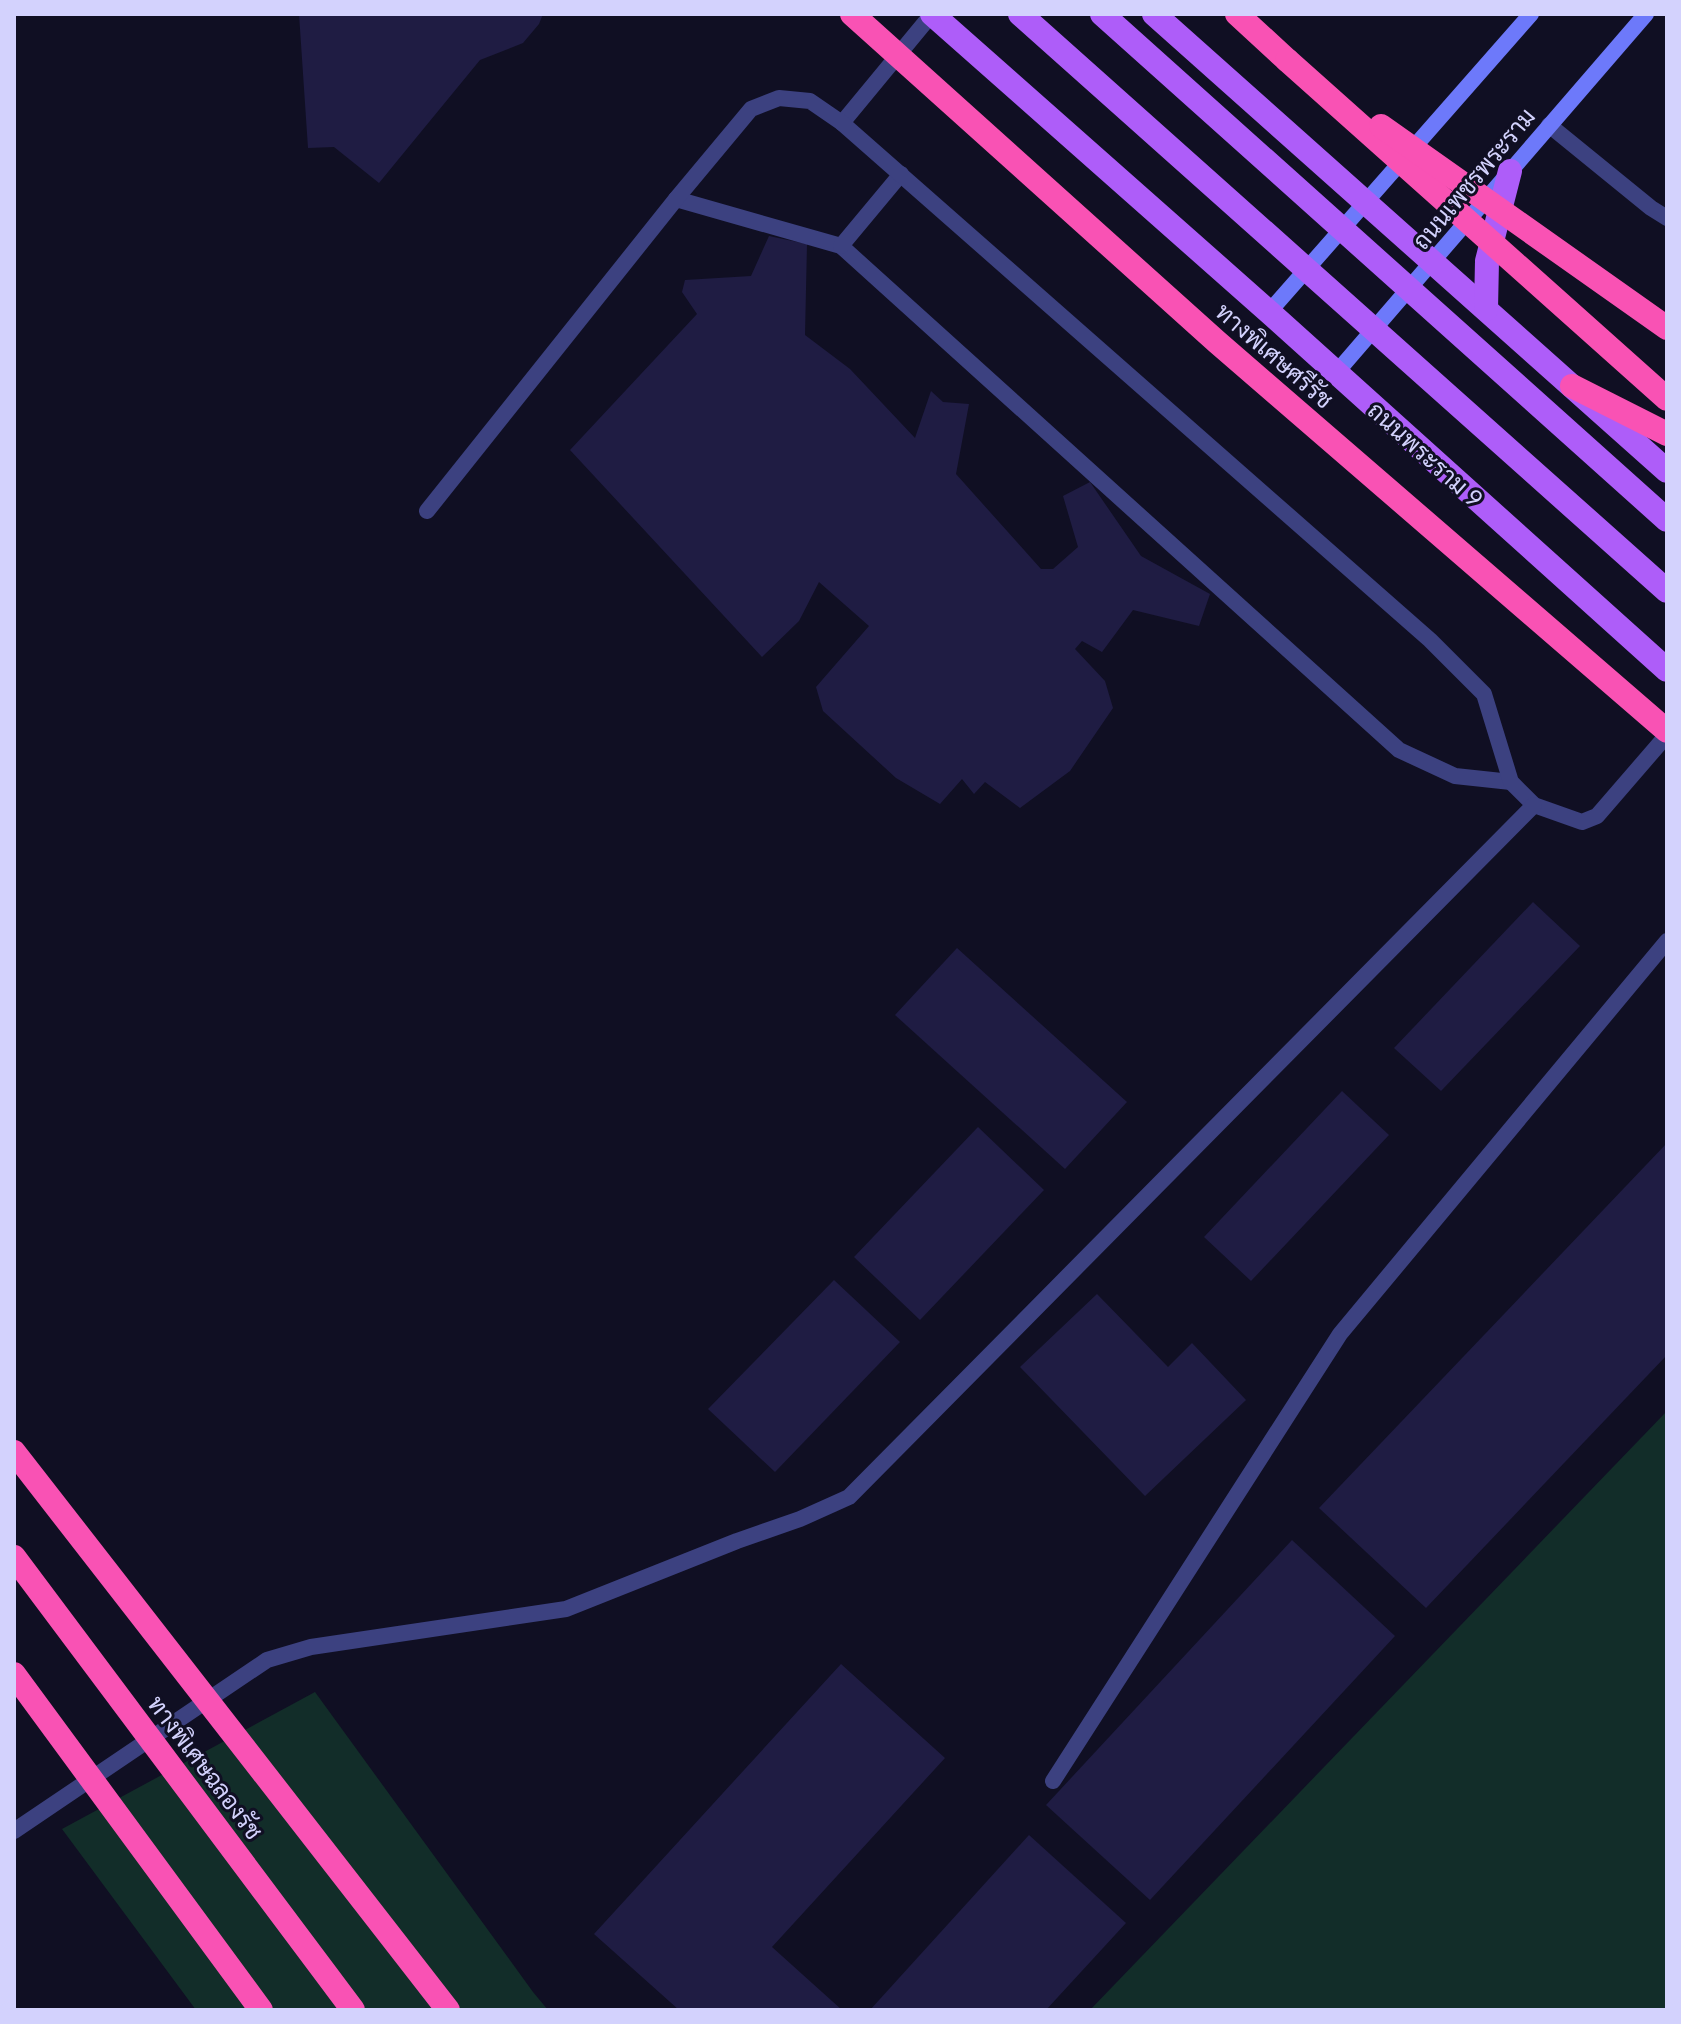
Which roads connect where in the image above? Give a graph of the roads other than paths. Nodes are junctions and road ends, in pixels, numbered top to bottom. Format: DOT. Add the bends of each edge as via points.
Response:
graph roads {
  1 [pos="852,14"];
  2 [pos="932,14"];
  3 [pos="1020,14"];
  4 [pos="1102,14"];
  5 [pos="1154,14"];
  6 [pos="1237,14"];
  7 [pos="1531,14"];
  8 [pos="1646,14"];
  9 [pos="1287,60"];
  10 [pos="842,123"];
  11 [pos="1549,125"];
  12 [pos="1510,171"];
  13 [pos="901,174"];
  14 [pos="676,199"];
  15 [pos="1364,202"];
  16 [pos="1667,218"];
  17 [pos="841,246"];
  18 [pos="1432,263"];
  19 [pos="1486,309"];
  20 [pos="1269,312"];
  21 [pos="1667,328"];
  22 [pos="1336,373"];
  23 [pos="1572,386"];
  24 [pos="1667,399"];
  25 [pos="1667,434"];
  26 [pos="1667,471"];
  27 [pos="427,511"];
  28 [pos="1667,520"];
  29 [pos="1667,591"];
  30 [pos="1667,670"];
  31 [pos="1667,733"];
  32 [pos="1511,782"];
  33 [pos="1534,805"];
  34 [pos="1667,941"];
  35 [pos="14,1452"];
  36 [pos="14,1557"];
  37 [pos="14,1674"];
  38 [pos="1053,1781"];
  39 [pos="14,1831"];
  40 [pos="261,2010"];
  41 [pos="353,2010"];
  42 [pos="448,2010"];
  1 -- 31 [label="highway, ทางพิเศษศรีรัช, bridge" via="1217,342"];
  2 -- 10 [label="street"];
  2 -- 20 [label="main road, ถนนพระราม 9"];
  3 -- 29 [label="main road, bridge"];
  4 -- 28 [label="main road, bridge"];
  5 -- 15 [label="main road"];
  6 -- 9 [label="highway"];
  7 -- 15 [label="street"];
  8 -- 11 [label="street, ถนนเพชรพระราม"];
  9 -- 21 [label="highway, bridge"];
  9 -- 24 [label="highway, bridge"];
  10 -- 13 [label="street"];
  10 -- 14 [label="street" via="810,101 779,98 751,109"];
  11 -- 12 [label="street, ถนนเพชรพระราม"];
  11 -- 16 [label="street"];
  12 -- 18 [label="street, ถนนเพชรพระราม"];
  12 -- 19 [label="main road" via="1487,261"];
  13 -- 17 [label="street"];
  13 -- 32 [label="street" via="1430,640 1484,694"];
  14 -- 17 [label="street"];
  14 -- 27 [label="street"];
  15 -- 18 [label="main road"];
  15 -- 20 [label="street"];
  17 -- 32 [label="street" via="1399,750 1455,776"];
  18 -- 19 [label="main road"];
  18 -- 22 [label="street, ถนนเพชรพระราม"];
  19 -- 23 [label="main road"];
  20 -- 22 [label="main road, ถนนพระราม 9"];
  22 -- 30 [label="main road, ถนนพระราม 9"];
  23 -- 25 [label="highway"];
  23 -- 26 [label="main road"];
  31 -- 33 [label="street" via="1597,816 1582,822"];
  32 -- 33 [label="street"];
  33 -- 39 [label="street" via="849,1497 566,1609 311,1647 267,1660"];
  34 -- 38 [label="street" via="1340,1334"];
  35 -- 42 [label="highway, bridge"];
  36 -- 41 [label="highway, ทางพิเศษฉลองรัช, bridge"];
  37 -- 40 [label="highway, bridge"];
}
